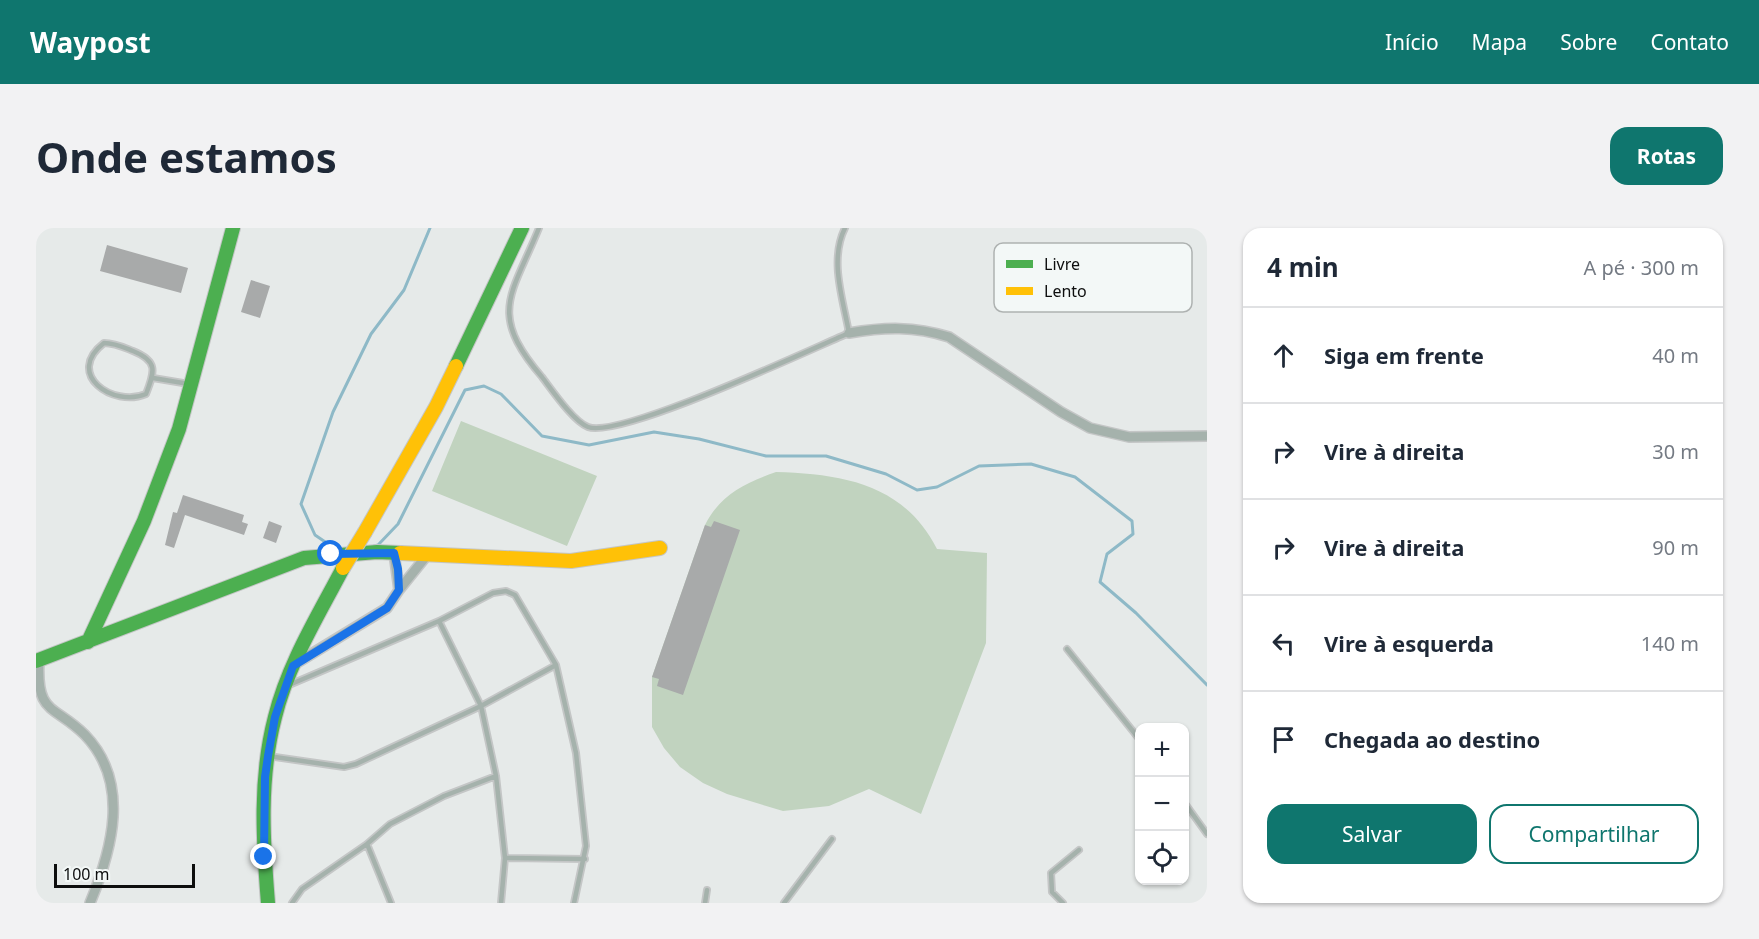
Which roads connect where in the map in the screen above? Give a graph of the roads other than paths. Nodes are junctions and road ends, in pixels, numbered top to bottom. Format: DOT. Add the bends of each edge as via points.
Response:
graph roads {
  1 [pos="233,228"];
  2 [pos="522,228"];
  3 [pos="539,228"];
  4 [pos="845,228"];
  5 [pos="849,333"];
  6 [pos="153,378"];
  7 [pos="191,385"];
  8 [pos="1207,436"];
  9 [pos="660,548"];
  10 [pos="394,553"];
  11 [pos="428,554"];
  12 [pos="399,590"];
  13 [pos="439,621"];
  14 [pos="88,642"];
  15 [pos="1067,649"];
  16 [pos="38,661"];
  17 [pos="556,665"];
  18 [pos="293,666"];
  19 [pos="284,687"];
  20 [pos="481,706"];
  21 [pos="1135,734"];
  22 [pos="268,756"];
  23 [pos="495,776"];
  24 [pos="1189,808"];
  25 [pos="1207,834"];
  26 [pos="832,838"];
  27 [pos="368,844"];
  28 [pos="1079,850"];
  29 [pos="505,858"];
  30 [pos="585,859"];
  31 [pos="707,890"];
  32 [pos="90,903"];
  33 [pos="268,903"];
  34 [pos="292,903"];
  35 [pos="391,903"];
  36 [pos="501,903"];
  37 [pos="574,903"];
  38 [pos="705,903"];
  39 [pos="784,903"];
  40 [pos="1063,903"];
  1 -- 7 [label="street"];
  2 -- 18 [label="street, bridge" via="436,407 343,568"];
  3 -- 5 [label="lane" via="512,289 508,305 510,327 529,362 587,427 597,429 679,407"];
  4 -- 5 [label="lane" via="837,262"];
  5 -- 8 [label="street" via="911,327 949,337 1090,428 1129,437"];
  6 -- 6 [label="lane" via="153,366 147,357 112,343 104,343 95,350 88,363 95,386 115,394 146,394"];
  6 -- 7 [label="lane"];
  7 -- 14 [label="street" via="179,429 144,521"];
  9 -- 11 [label="street" via="571,561"];
  10 -- 11 [label="street"];
  10 -- 12 [label="street"];
  10 -- 14 [label="street" via="304,558"];
  11 -- 12 [label="street"];
  12 -- 18 [label="street" via="387,608"];
  13 -- 17 [label="lane" via="493,593 506,591 522,604"];
  13 -- 19 [label="lane"];
  13 -- 20 [label="lane"];
  14 -- 16 [label="street"];
  15 -- 21 [label="lane"];
  16 -- 32 [label="street" via="38,686 45,705 85,735 98,752 108,780 114,817 112,838"];
  17 -- 20 [label="lane"];
  17 -- 30 [label="lane" via="576,753"];
  18 -- 19 [label="street"];
  19 -- 22 [label="street"];
  20 -- 22 [label="lane" via="344,767"];
  20 -- 23 [label="lane"];
  22 -- 33 [label="street" via="264,817"];
  23 -- 27 [label="lane" via="410,812"];
  23 -- 29 [label="lane"];
  24 -- 25 [label="lane"];
  26 -- 39 [label="lane"];
  27 -- 34 [label="lane" via="302,889"];
  27 -- 35 [label="lane"];
  28 -- 40 [label="lane" via="1051,873 1052,892"];
  29 -- 30 [label="lane"];
  29 -- 36 [label="lane"];
  30 -- 37 [label="lane"];
  31 -- 38 [label="lane"];
}
